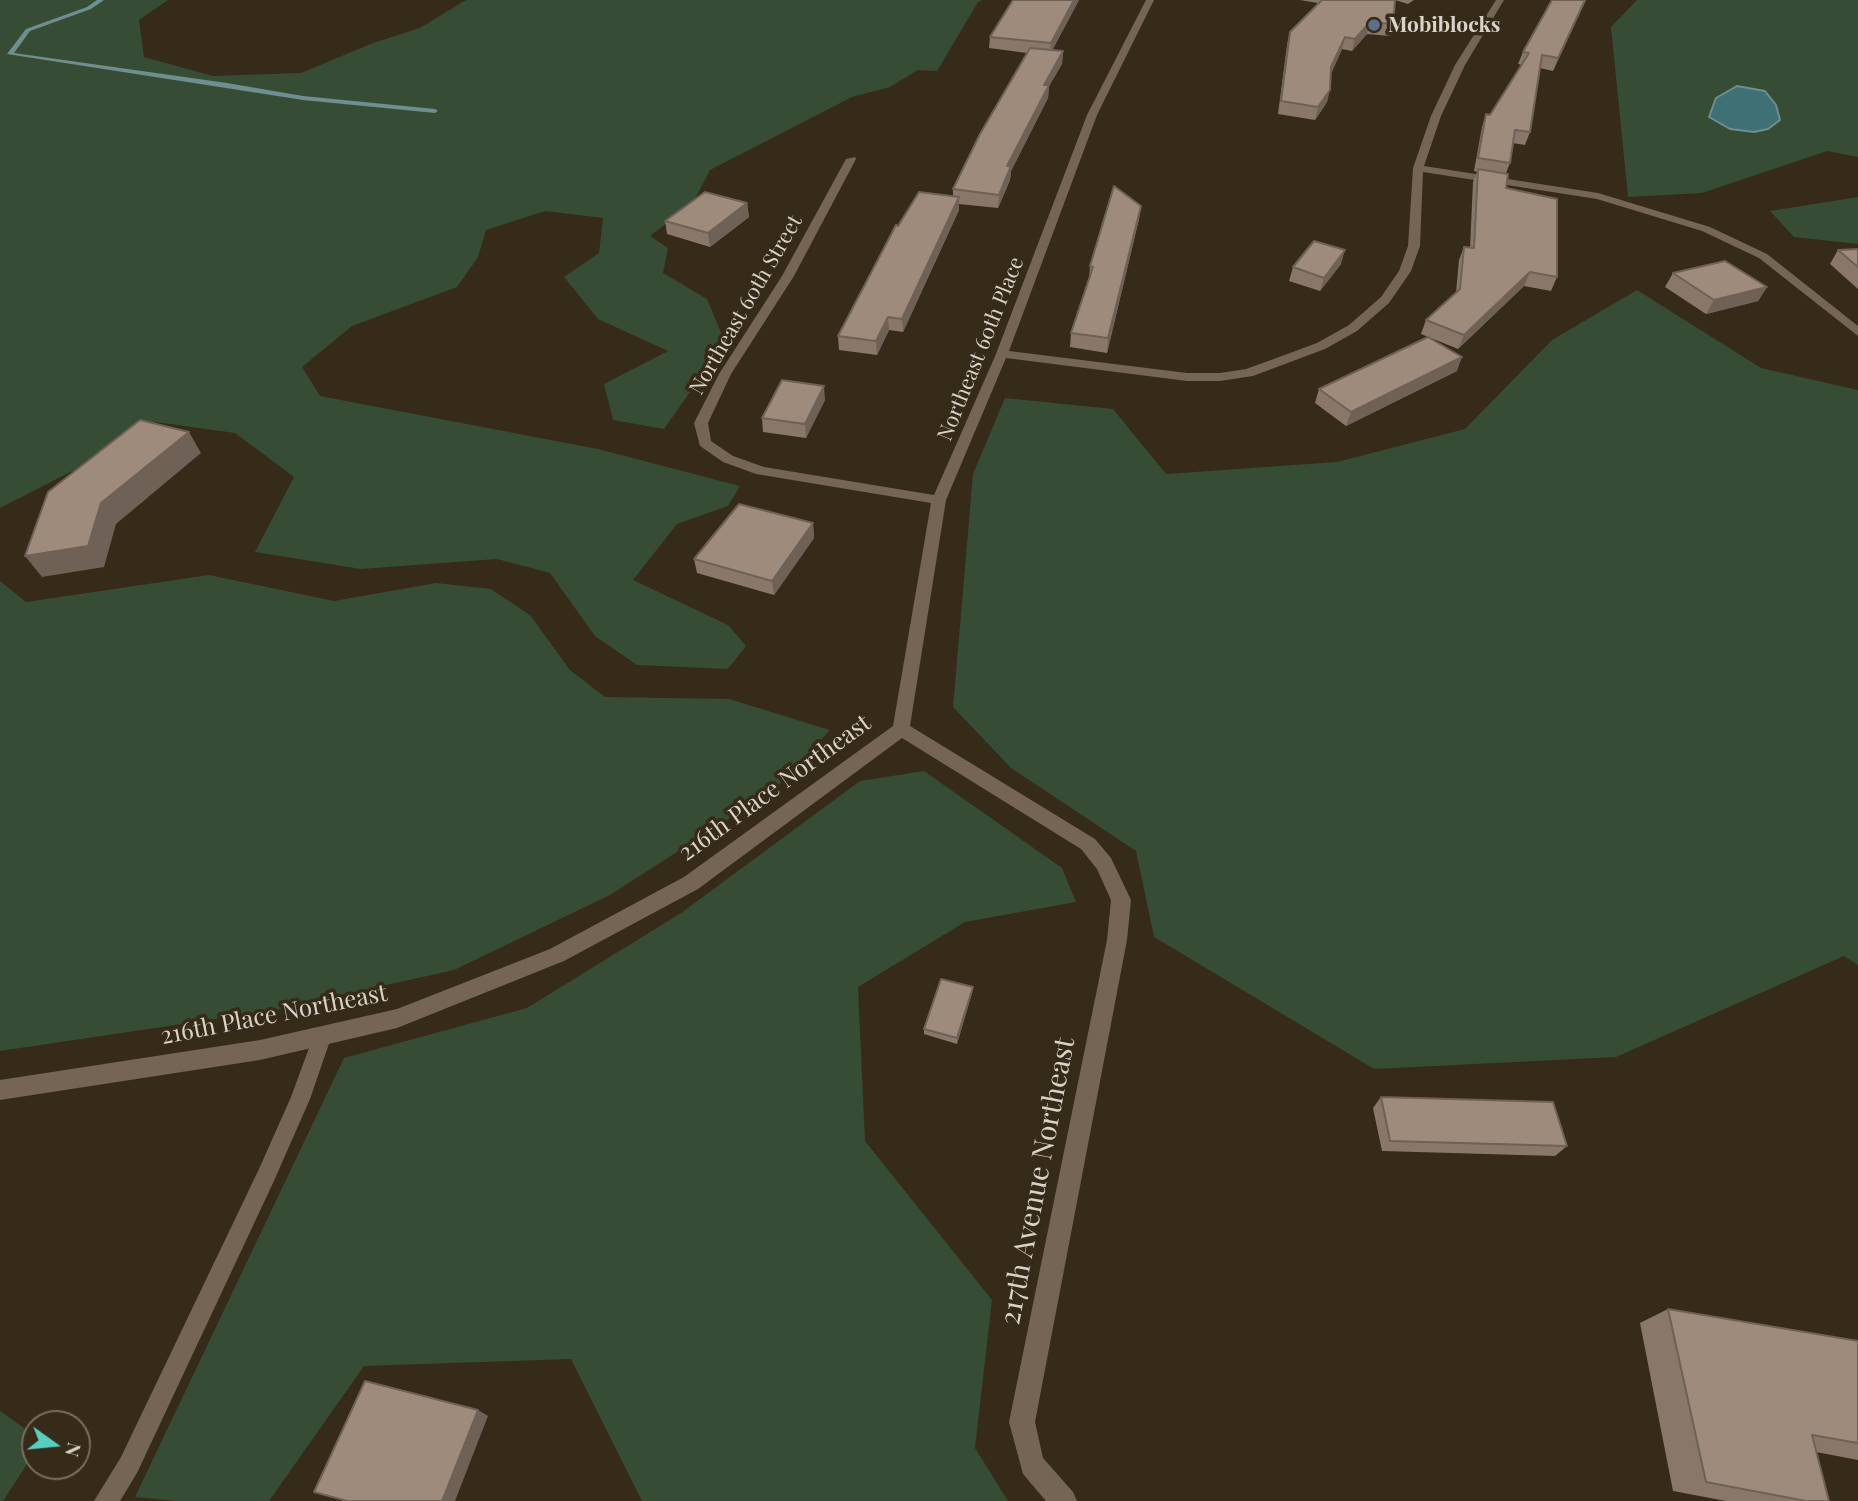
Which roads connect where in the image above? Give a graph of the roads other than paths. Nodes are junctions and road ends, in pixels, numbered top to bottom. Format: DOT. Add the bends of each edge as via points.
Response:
graph roads {
  1 [pos="1150,0"];
  2 [pos="1500,0"];
  3 [pos="851,159"];
  4 [pos="1418,168"];
  5 [pos="1858,332"];
  6 [pos="1002,354"];
  7 [pos="939,500"];
  8 [pos="901,729"];
  9 [pos="323,1035"];
  10 [pos="0,1090"];
  11 [pos="106,1501"];
  12 [pos="1064,1501"];
  1 -- 6 [label="street, Northeast 60th Place" via="1093,115"];
  2 -- 4 [label="street" via="1460,65"];
  3 -- 7 [label="street, Northeast 60th Street" via="788,276 725,374 701,423 705,443 728,459 761,471"];
  4 -- 5 [label="street" via="1598,196 1706,229 1762,256"];
  4 -- 6 [label="street" via="1414,246 1405,271 1385,300 1353,328 1321,346 1248,373 1220,377"];
  6 -- 7 [label="street, Northeast 60th Place"];
  7 -- 8 [label="street, Northeast 60th Place"];
  8 -- 9 [label="street, 216th Place Northeast" via="691,883 557,955 397,1018"];
  8 -- 12 [label="street, 217th Avenue Northeast" via="1088,844 1104,864 1121,900 1117,940 1022,1422 1032,1465"];
  9 -- 10 [label="street, 216th Place Northeast" via="260,1050"];
  9 -- 11 [label="lane" via="266,1176 129,1465"];
}
